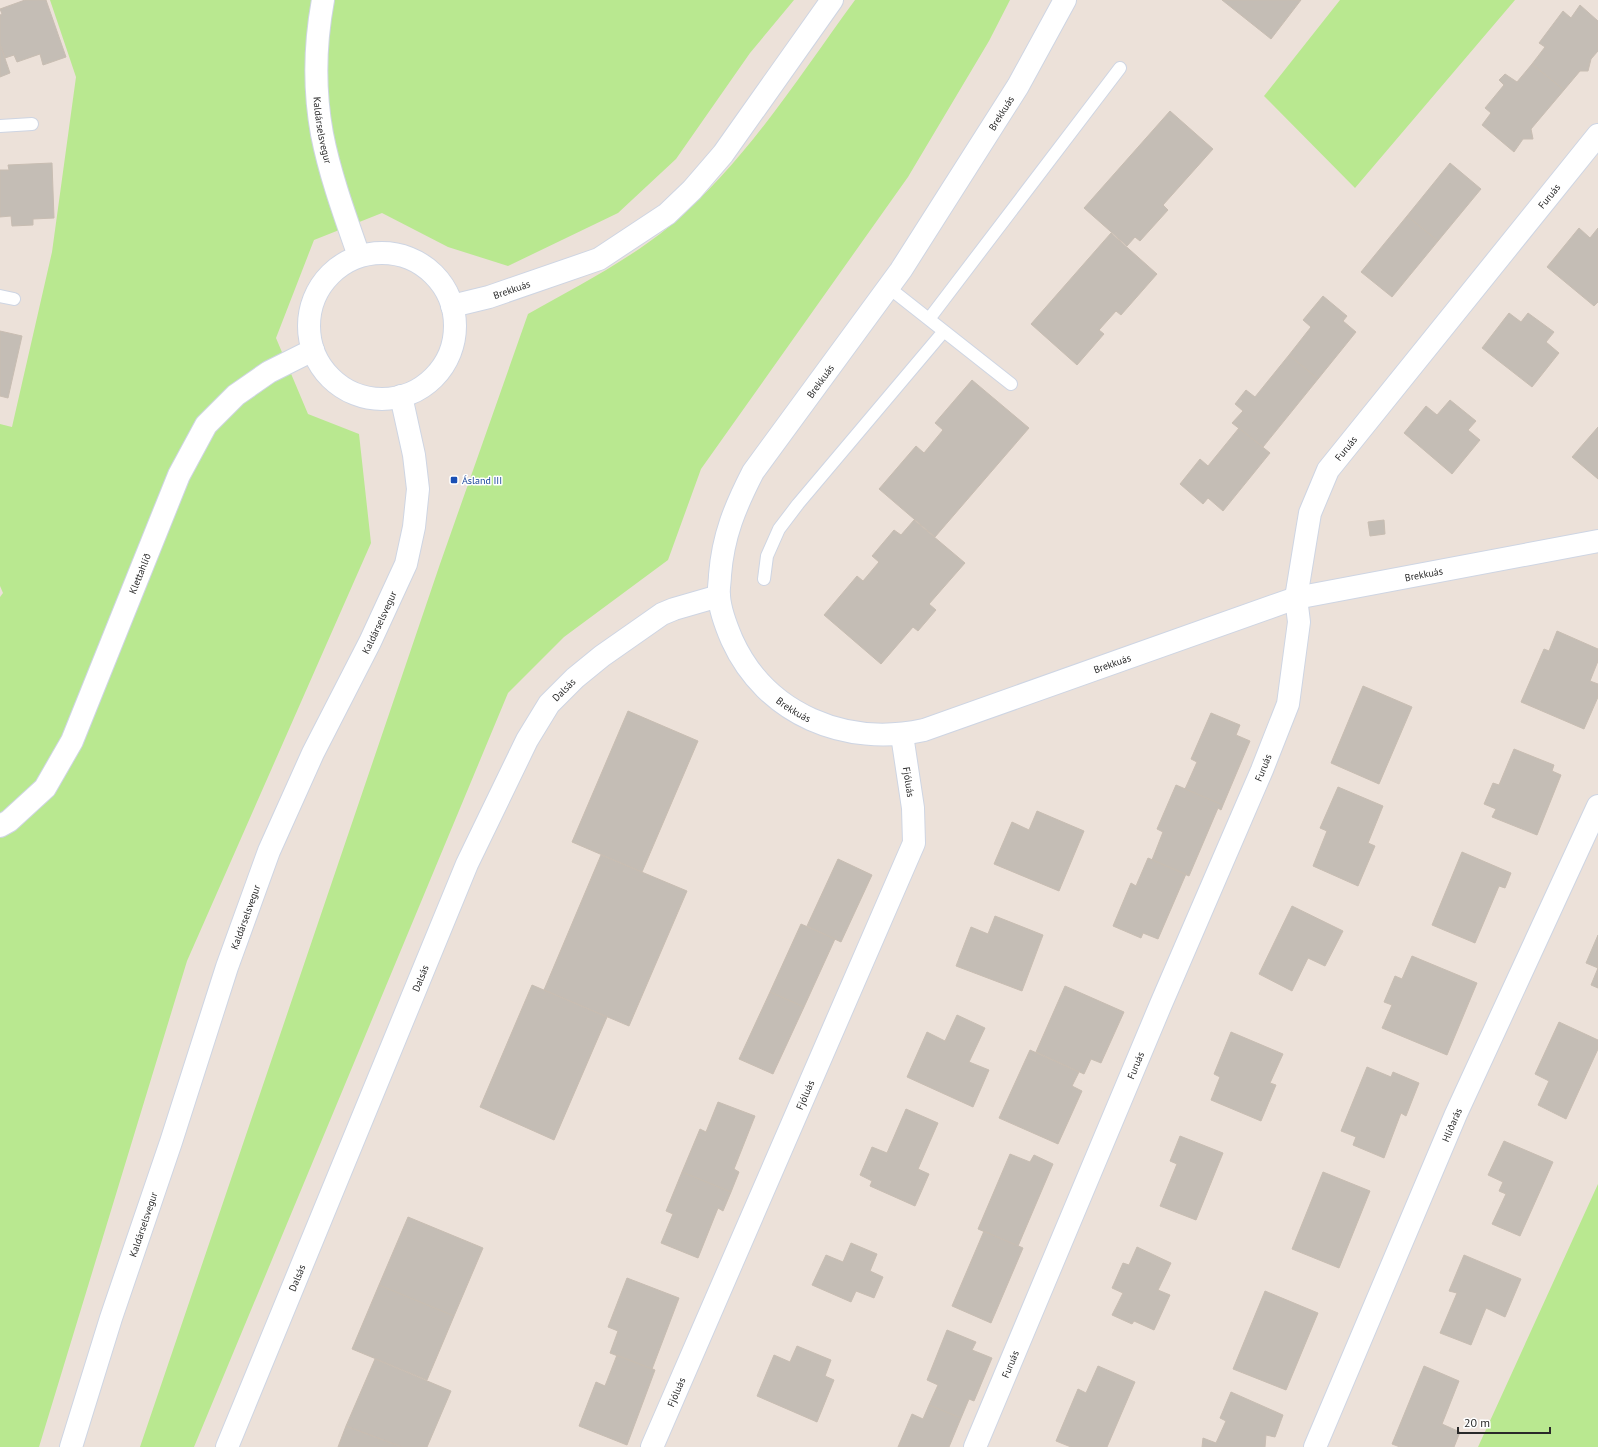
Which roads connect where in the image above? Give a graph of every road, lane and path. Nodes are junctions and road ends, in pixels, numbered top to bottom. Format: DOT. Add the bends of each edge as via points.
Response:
graph roads {
  1 [pos="322,0"];
  2 [pos="832,0"];
  3 [pos="1065,0"];
  4 [pos="1120,68"];
  5 [pos="32,124"];
  6 [pos="0,126"];
  7 [pos="1598,135"];
  8 [pos="359,256"];
  9 [pos="888,287"];
  10 [pos="0,296"];
  11 [pos="14,299"];
  12 [pos="452,306"];
  13 [pos="929,319"];
  14 [pos="944,331"];
  15 [pos="313,350"];
  16 [pos="1011,384"];
  17 [pos="401,396"];
  18 [pos="1598,542"];
  19 [pos="764,579"];
  20 [pos="719,596"];
  21 [pos="1296,598"];
  22 [pos="902,735"];
  23 [pos="1598,806"];
  24 [pos="0,826"];
  25 [pos="72,1447"];
  26 [pos="227,1447"];
  27 [pos="652,1447"];
  28 [pos="975,1447"];
  29 [pos="1315,1447"];
  1 -- 8 [label="street, Kaldárselsvegur" via="317,31 317,80 322,133"];
  2 -- 12 [label="street, Brekkuás" via="723,154 667,214 599,259 489,297"];
  3 -- 9 [label="street, Brekkuás" via="1018,86"];
  4 -- 13 [label="lane"];
  5 -- 6 [label="lane"];
  7 -- 21 [label="street, Furuás" via="1328,470 1310,513"];
  8 -- 12 [label="street" via="378,253 398,254 416,261 432,273 444,288"];
  8 -- 15 [label="street" via="327,277 316,294 310,312 309,331"];
  9 -- 13 [label="lane"];
  9 -- 20 [label="street, Brekkuás" via="754,472 728,526 721,556"];
  10 -- 11 [label="lane"];
  12 -- 17 [label="street" via="455,325 453,344 446,362 434,377 419,389"];
  13 -- 14 [label="lane"];
  14 -- 16 [label="lane"];
  14 -- 19 [label="lane" via="779,529 767,556"];
  15 -- 17 [label="street" via="321,366 333,380 348,390 371,398"];
  15 -- 24 [label="street, Klettahlíð" via="269,372 236,395 206,425 178,475 72,741 45,788"];
  17 -- 25 [label="street, Kaldárselsvegur" via="414,455 418,489 414,527 406,564 370,642 313,752 269,851 227,967 111,1318"];
  18 -- 21 [label="street, Brekkuás"];
  20 -- 22 [label="street, Brekkuás" via="725,624 740,656 756,681 777,701 826,725 853,732"];
  20 -- 26 [label="street, Dalsás" via="662,614 602,656 549,704 527,740 467,864"];
  21 -- 22 [label="street, Brekkuás" via="924,730"];
  21 -- 28 [label="street, Furuás" via="1299,622 1288,704"];
  22 -- 27 [label="street, Fjóluás" via="913,808 914,843"];
  23 -- 29 [label="street, Hlíðarás" via="1456,1114"];
}
